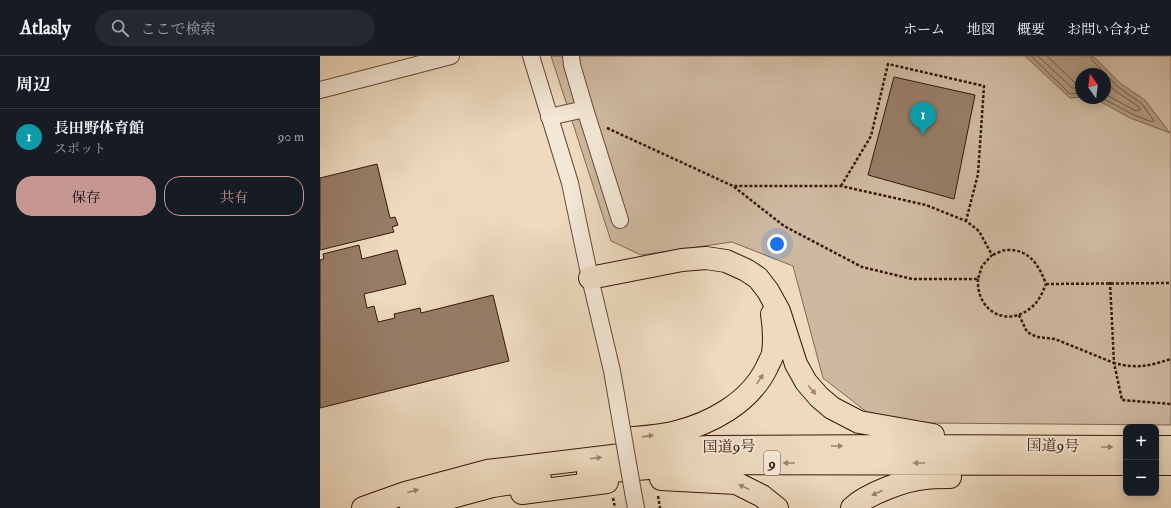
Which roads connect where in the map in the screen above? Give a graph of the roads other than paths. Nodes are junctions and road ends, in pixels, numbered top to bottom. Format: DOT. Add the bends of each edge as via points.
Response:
graph roads {
  1 [pos="451,56"];
  2 [pos="531,56"];
  3 [pos="571,56"];
  4 [pos="320,90"];
  5 [pos="586,114"];
  6 [pos="550,116"];
  7 [pos="620,220"];
  8 [pos="590,278"];
  9 [pos="768,291"];
  10 [pos="992,446"];
  11 [pos="1123,447"];
  12 [pos="1159,447"];
  13 [pos="1171,447"];
  14 [pos="1080,464"];
  15 [pos="1123,464"];
  16 [pos="1159,464"];
  17 [pos="1171,464"];
  18 [pos="487,471"];
  19 [pos="416,506"];
  20 [pos="363,508"];
  21 [pos="636,508"];
  22 [pos="777,508"];
  23 [pos="852,508"];
  1 -- 4 [label="street"];
  2 -- 6 [label="street"];
  3 -- 5 [label="street"];
  5 -- 6 [label="street"];
  5 -- 7 [label="street"];
  6 -- 8 [label="street" via="570,183"];
  8 -- 9 [label="highway" via="682,260 706,258 726,261 746,270 758,278"];
  8 -- 21 [label="street, bridge" via="612,371"];
  9 -- 10 [label="highway, one-way" via="779,311 796,364 806,382 832,408 859,422"];
  18 -- 9 [label="highway, one-way" via="522,456 672,433 702,424 726,411 745,397 761,380 772,354 775,331"];
  10 -- 11 [label="highway, 国道9号 / 9, one-way"];
  18 -- 10 [label="highway, 国道9号 / 9, one-way" via="707,447"];
  12 -- 13 [label="highway"];
  14 -- 15 [label="highway, 国道9号 / 9"];
  14 -- 19 [label="highway, 国道9号 / 9, one-way" via="710,463 564,475 493,486"];
  14 -- 23 [label="highway, one-way" via="1037,474 924,478 875,493"];
  16 -- 17 [label="highway"];
  20 -- 18 [label="highway, 国道9号 / 9, one-way" via="405,493"];
  22 -- 19 [label="highway, one-way" via="762,496 736,483 667,478 618,481"];
}
